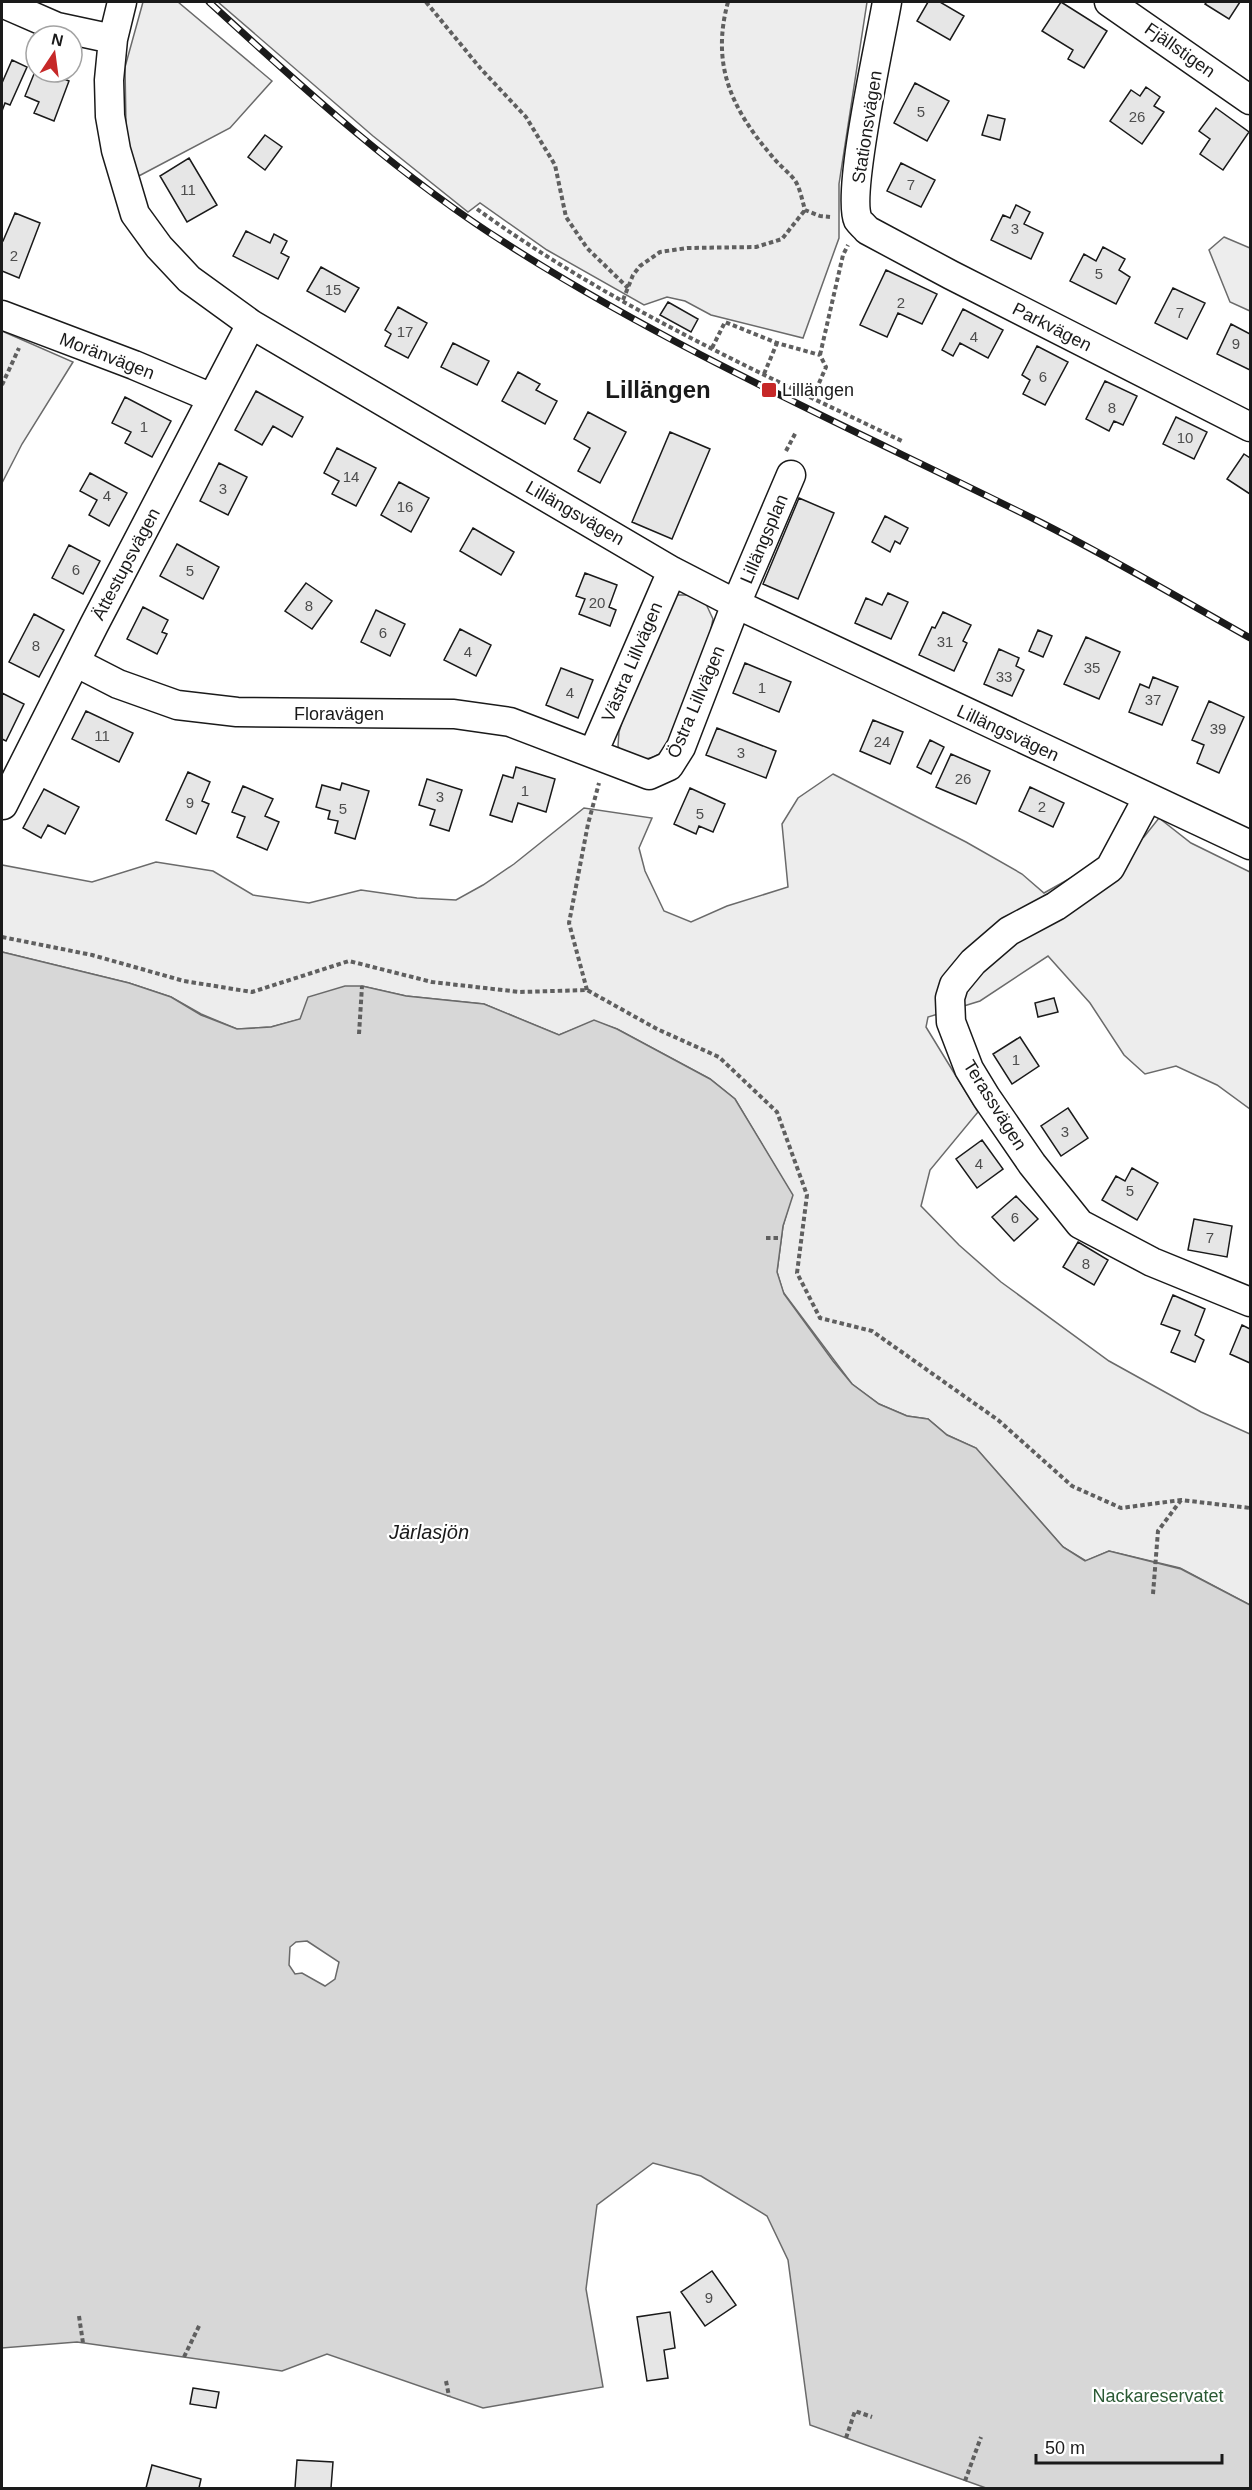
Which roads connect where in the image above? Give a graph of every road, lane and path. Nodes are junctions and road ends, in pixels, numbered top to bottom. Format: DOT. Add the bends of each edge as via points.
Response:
graph roads {
  1 [pos="123,2"];
  2 [pos="426,2"];
  3 [pos="728,2"];
  4 [pos="887,2"];
  5 [pos="1109,2"];
  6 [pos="2,3"];
  7 [pos="113,39"];
  8 [pos="1251,100"];
  9 [pos="477,209"];
  10 [pos="806,210"];
  11 [pos="858,220"];
  12 [pos="628,288"];
  13 [pos="623,300"];
  14 [pos="2,315"];
  15 [pos="251,324"];
  16 [pos="28,326"];
  17 [pos="777,343"];
  18 [pos="712,348"];
  19 [pos="820,355"];
  20 [pos="764,374"];
  21 [pos="2,385"];
  22 [pos="816,390"];
  23 [pos="212,398"];
  24 [pos="1251,427"];
  25 [pos="796,432"];
  26 [pos="790,442"];
  27 [pos="904,442"];
  28 [pos="791,475"];
  29 [pos="672,571"];
  30 [pos="736,604"];
  31 [pos="77,663"];
  32 [pos="598,755"];
  33 [pos="1148,799"];
  34 [pos="3,805"];
  35 [pos="1251,845"];
  36 [pos="2,937"];
  37 [pos="362,986"];
  38 [pos="587,990"];
  39 [pos="359,1034"];
  40 [pos="766,1238"];
  41 [pos="782,1238"];
  42 [pos="1251,1302"];
  43 [pos="1180,1500"];
  44 [pos="1251,1508"];
  45 [pos="1153,1594"];
  46 [pos="79,2316"];
  47 [pos="200,2324"];
  48 [pos="83,2343"];
  49 [pos="184,2357"];
  50 [pos="447,2381"];
  51 [pos="449,2396"];
  52 [pos="872,2417"];
  53 [pos="846,2438"];
  54 [pos="981,2438"];
  55 [pos="965,2481"];
  1 -- 7 [label="street, Lillängsvägen"];
  2 -- 12 [label="path" via="526,117 555,165 567,217 587,248"];
  3 -- 10 [label="path" via="723,17 721,58 729,91 770,154 795,181"];
  4 -- 11 [label="street, Stationsvägen" via="858,169"];
  5 -- 8 [label="street, Fjällstigen"];
  6 -- 7 [label="street" via="57,27"];
  7 -- 15 [label="street, Lillängsvägen" via="111,116 116,150 135,214 189,279"];
  9 -- 13 [label="path"];
  10 -- 11 [label="path" via="820,216"];
  10 -- 12 [label="path" via="782,239 756,247 660,252 640,266"];
  11 -- 19 [label="path" via="843,255"];
  11 -- 24 [label="street, Parkvägen" via="867,230 951,275"];
  12 -- 13 [label="path"];
  13 -- 18 [label="path"];
  14 -- 16 [label="street, Moränvägen"];
  15 -- 23 [label="street, Ättestupsvägen"];
  15 -- 29 [label="street, Lillängsvägen"];
  16 -- 21 [label="path"];
  16 -- 23 [label="street, Moränvägen"];
  17 -- 18 [label="path" via="725,322"];
  17 -- 19 [label="path"];
  17 -- 20 [label="path"];
  18 -- 20 [label="path"];
  19 -- 22 [label="path" via="826,367"];
  20 -- 27 [label="path"];
  23 -- 31 [label="street, Ättestupsvägen"];
  25 -- 26 [label="path"];
  28 -- 30 [label="street, Lillängsplan"];
  29 -- 30 [label="street, Lillängsvägen"];
  29 -- 32 [label="street, Västra Lillvägen"];
  30 -- 32 [label="street, Östra Lillvägen" via="681,747 669,766 649,775"];
  30 -- 33 [label="street, Lillängsvägen"];
  31 -- 32 [label="street, Floravägen" via="118,684 177,705 248,713 454,714 510,722"];
  31 -- 34 [label="street, Ättestupsvägen"];
  32 -- 38 [label="path" via="597,796 569,923"];
  33 -- 35 [label="street, Lillängsvägen"];
  33 -- 42 [label="street, Terassvägen" via="1110,868 1056,906 1009,931 973,962 954,985 951,1022 969,1069 1032,1164 1080,1224 1152,1262"];
  36 -- 38 [label="path" via="92,955 184,981 252,992 349,961 432,982 520,992"];
  37 -- 39 [label="path"];
  38 -- 43 [label="path" via="657,1029 719,1057 777,1112 807,1195 796,1273 819,1318 872,1331 998,1420 1072,1485 1121,1508"];
  40 -- 41 [label="path"];
  43 -- 44 [label="path"];
  43 -- 45 [label="path" via="1158,1531"];
  46 -- 48 [label="path"];
  47 -- 49 [label="path"];
  50 -- 51 [label="path"];
  52 -- 53 [label="path" via="855,2411"];
  54 -- 55 [label="path"];
}
